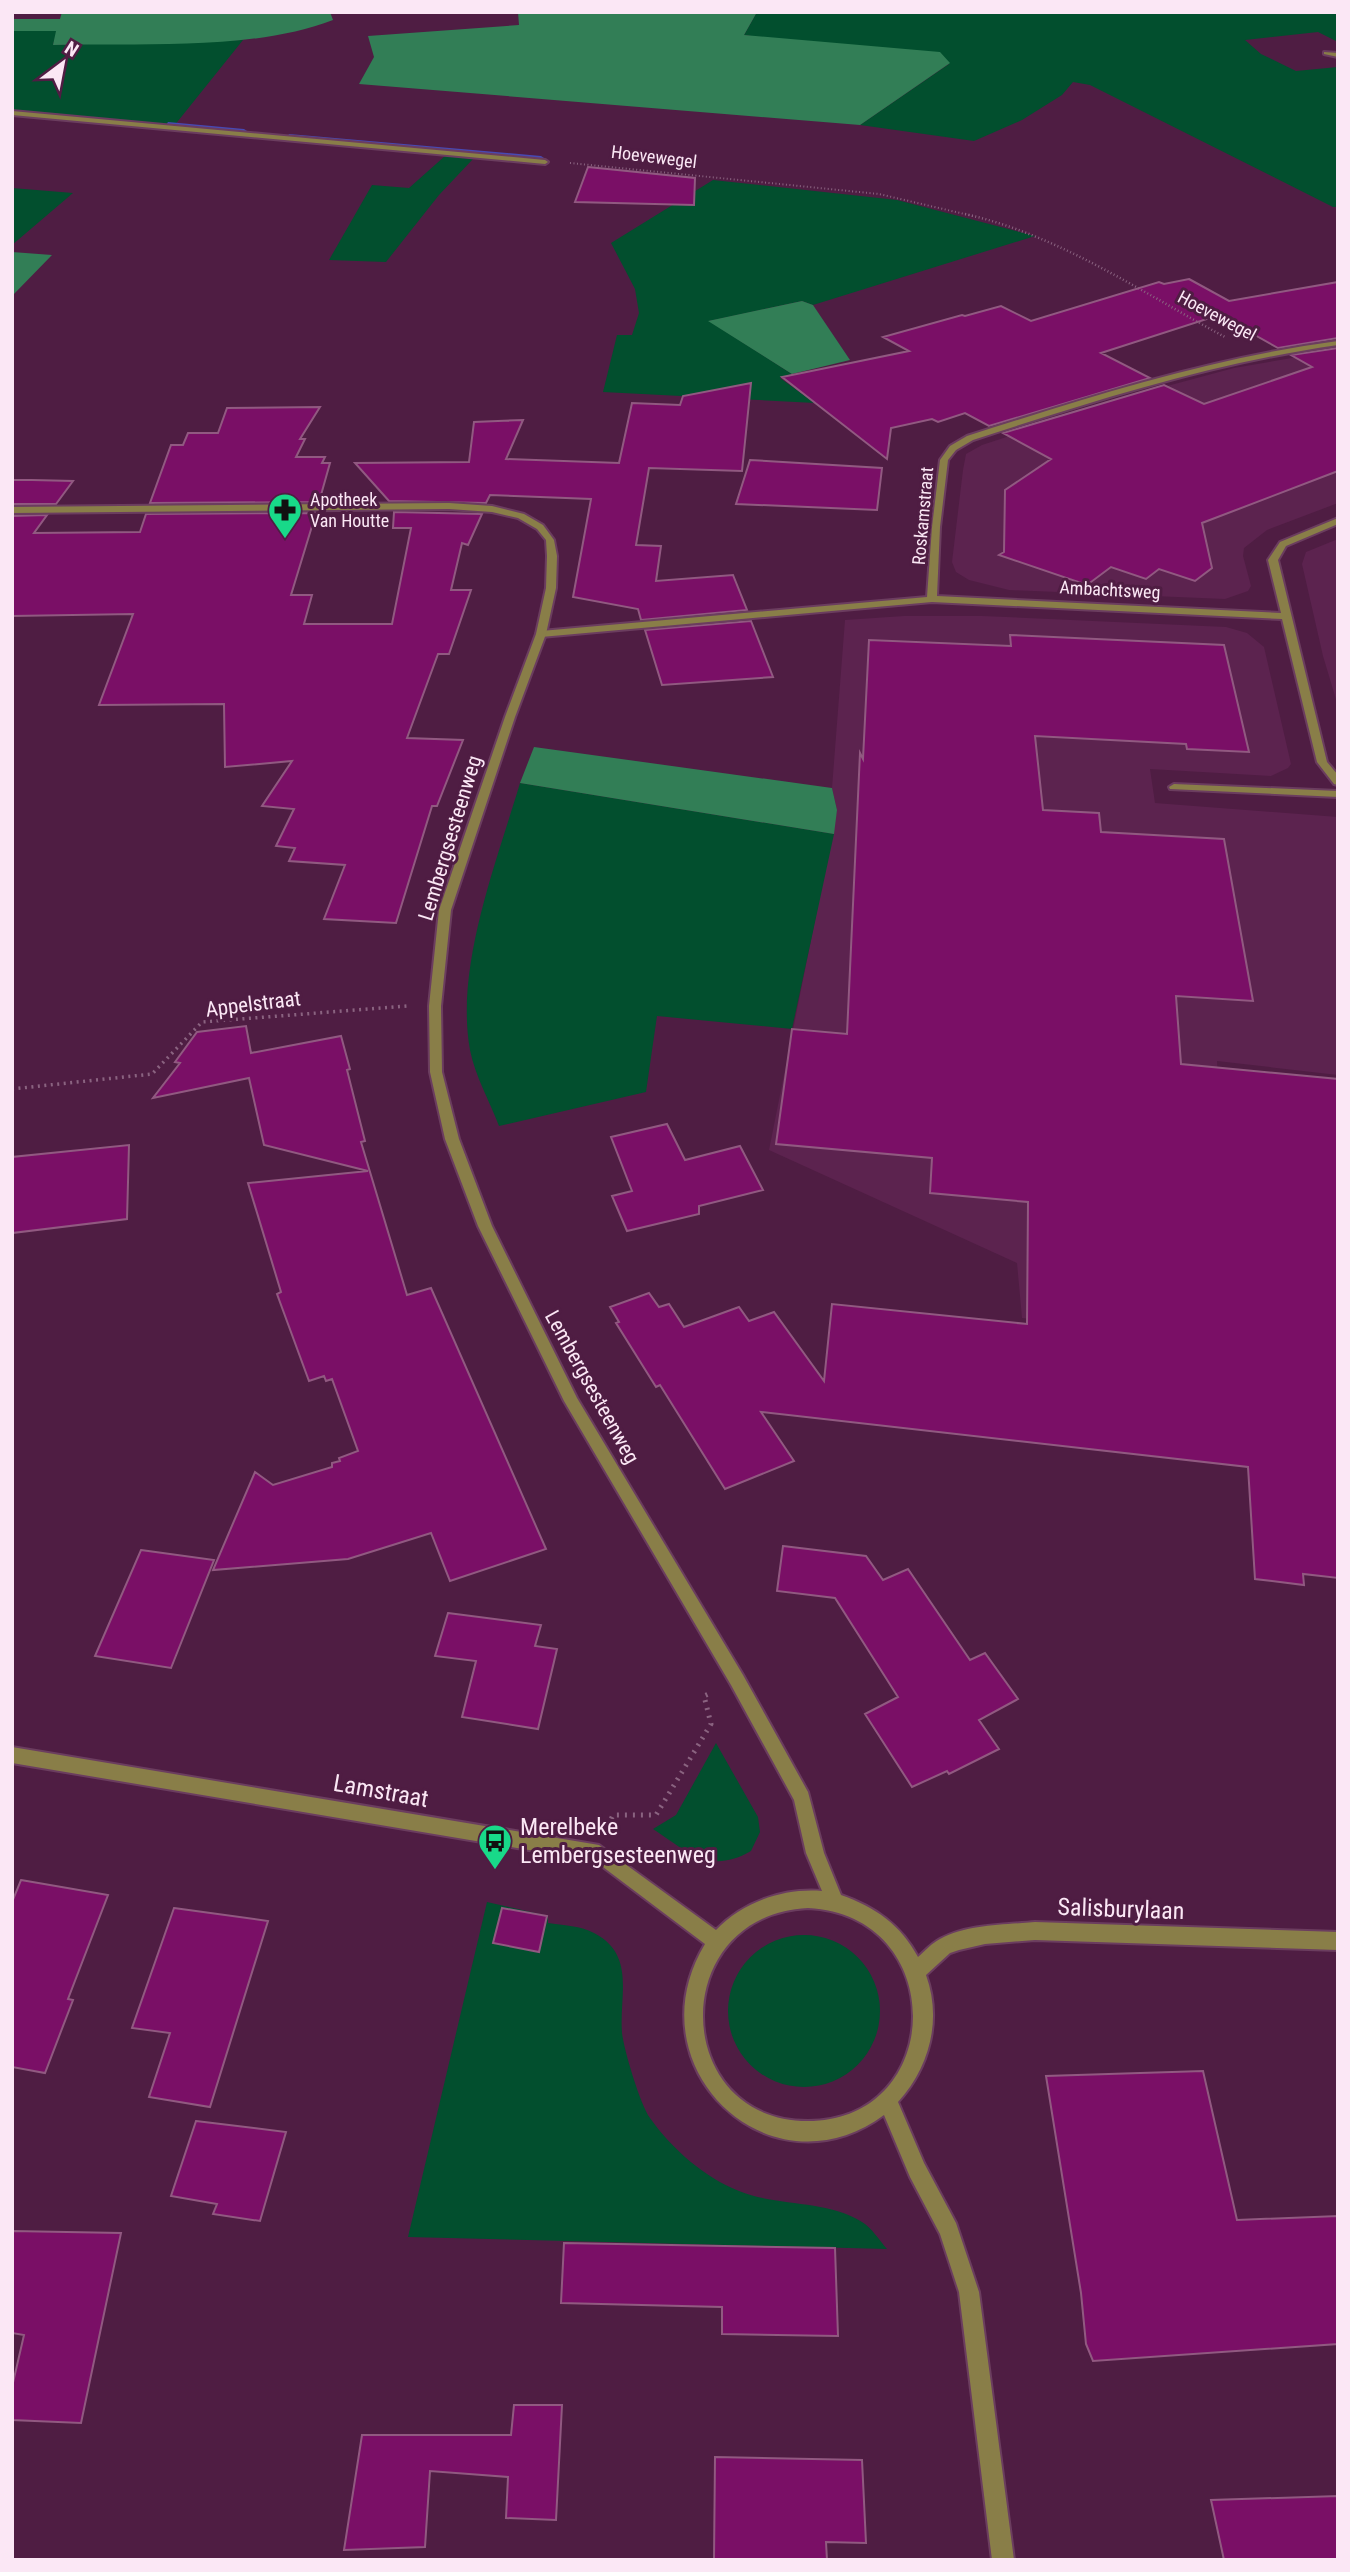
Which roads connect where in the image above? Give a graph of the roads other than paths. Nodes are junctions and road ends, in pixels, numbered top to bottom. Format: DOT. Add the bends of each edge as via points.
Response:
graph roads {
  1 [pos="1326,53"];
  2 [pos="1338,55"];
  3 [pos="12,113"];
  4 [pos="545,162"];
  5 [pos="1338,343"];
  6 [pos="12,510"];
  7 [pos="1338,521"];
  8 [pos="932,599"];
  9 [pos="1286,616"];
  10 [pos="541,634"];
  11 [pos="1338,782"];
  12 [pos="1174,787"];
  13 [pos="1338,794"];
  14 [pos="12,1755"];
  15 [pos="835,1902"];
  16 [pos="714,1940"];
  17 [pos="1338,1941"];
  18 [pos="915,1972"];
  19 [pos="889,2103"];
  20 [pos="1003,2560"];
  1 -- 2 [label="street"];
  3 -- 4 [label="street"];
  5 -- 8 [label="street, Roskamstraat" via="1259,354 1174,374 970,438 953,448 944,460"];
  6 -- 10 [label="street, Lembergsesteenweg" via="492,509 521,516 540,527 550,540 551,588"];
  7 -- 9 [label="street" via="1283,544 1273,560"];
  8 -- 9 [label="street, Ambachtsweg"];
  8 -- 10 [label="street"];
  9 -- 11 [label="street" via="1322,762"];
  10 -- 15 [label="street, Lembergsesteenweg" via="445,910 435,1006 436,1072 452,1139 485,1226 572,1401 802,1798 815,1853"];
  12 -- 13 [label="street"];
  14 -- 16 [label="street, Lamstraat" via="599,1853"];
  15 -- 16 [label="street" via="790,1898 748,1911"];
  15 -- 18 [label="street" via="868,1917 895,1941"];
  16 -- 19 [label="street" via="697,1972 691,2008 697,2046 715,2081 744,2109 779,2127 818,2131 856,2124"];
  17 -- 18 [label="street, Salisburylaan" via="1035,1931 985,1934 944,1946"];
  18 -- 19 [label="street" via="924,2007 923,2042 911,2076"];
  19 -- 20 [label="street" via="949,2230 969,2292"];
}
